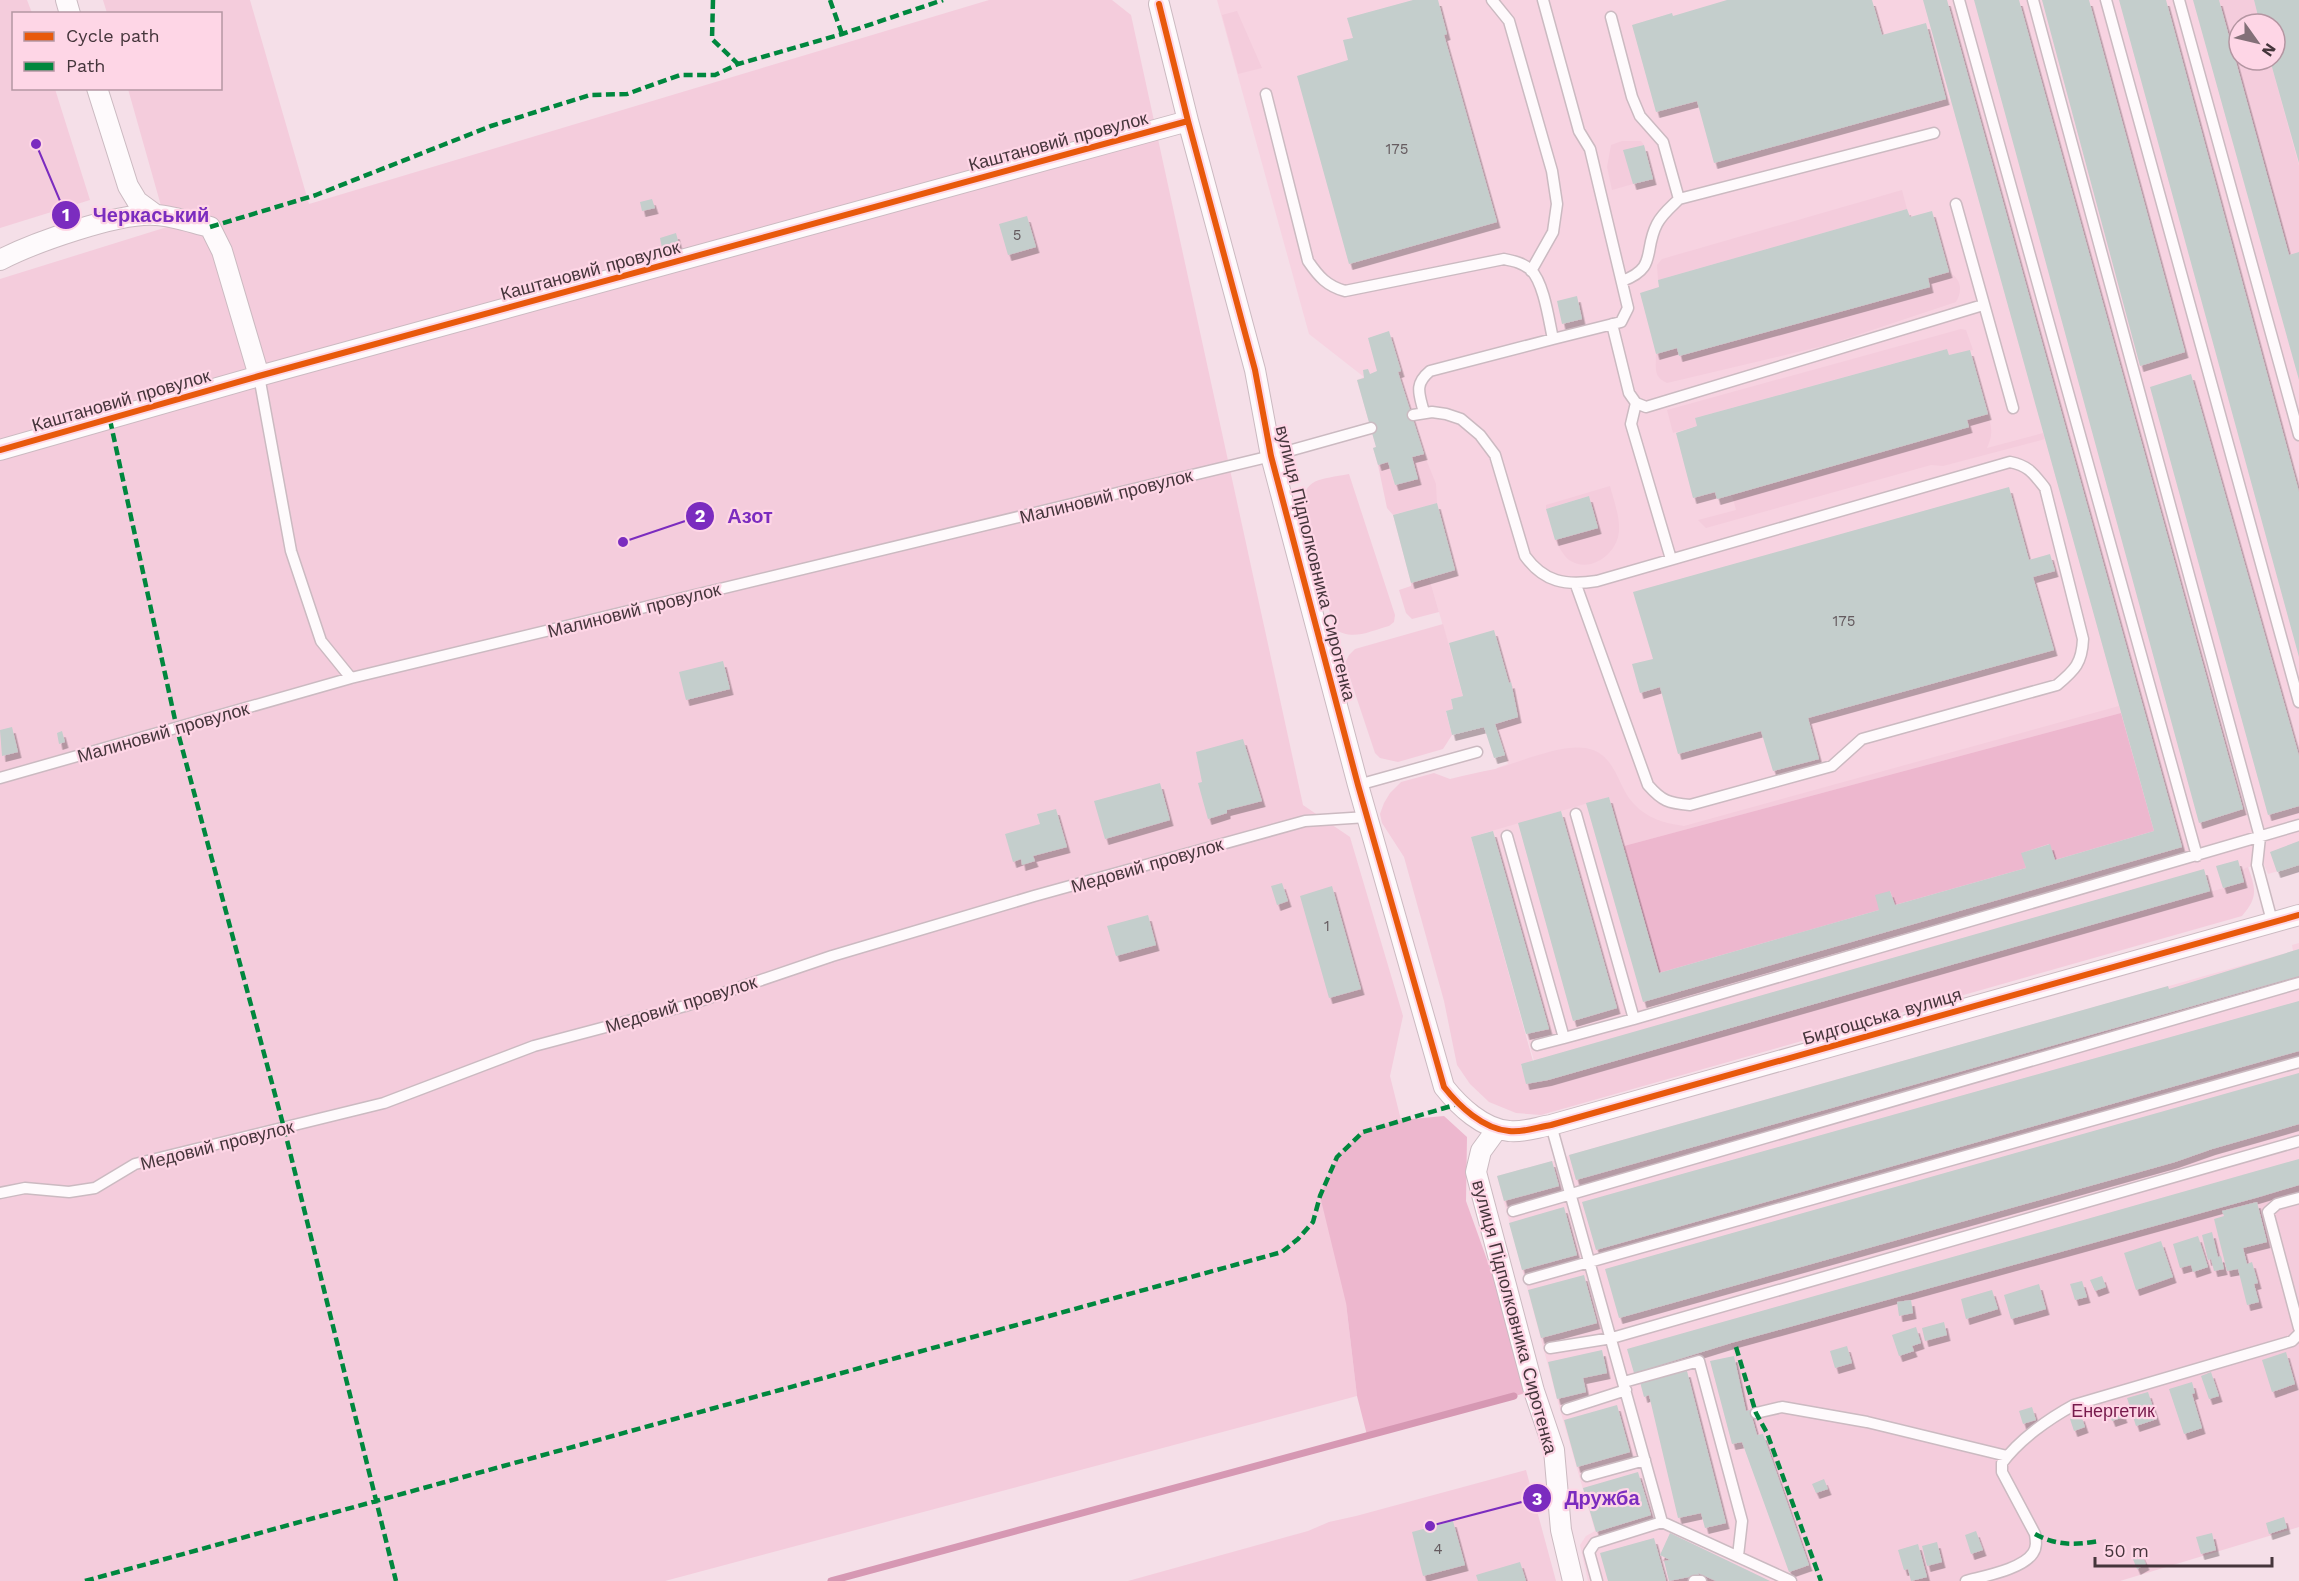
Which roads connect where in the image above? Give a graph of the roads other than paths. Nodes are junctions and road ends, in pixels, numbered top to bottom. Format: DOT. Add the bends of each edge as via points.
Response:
graph roads {
  1 [pos="1492,0"];
  2 [pos="1543,0"];
  3 [pos="1959,0"];
  4 [pos="2033,0"];
  5 [pos="2106,0"];
  6 [pos="2179,0"];
  7 [pos="1165,2"];
  8 [pos="1611,16"];
  9 [pos="98,90"];
  10 [pos="1266,94"];
  11 [pos="1188,121"];
  12 [pos="1934,132"];
  13 [pos="1679,199"];
  14 [pos="1956,204"];
  15 [pos="156,214"];
  16 [pos="0,260"];
  17 [pos="1531,271"];
  18 [pos="1622,281"];
  19 [pos="1983,304"];
  20 [pos="1612,324"];
  21 [pos="1553,339"];
  22 [pos="260,376"];
  23 [pos="1636,403"];
  24 [pos="2013,408"];
  25 [pos="1371,428"];
  26 [pos="2299,435"];
  27 [pos="0,450"];
  28 [pos="1271,456"];
  29 [pos="1671,559"];
  30 [pos="1576,585"];
  31 [pos="351,678"];
  32 [pos="2299,702"];
  33 [pos="1477,752"];
  34 [pos="0,778"];
  35 [pos="1358,785"];
  36 [pos="1576,814"];
  37 [pos="1367,817"];
  38 [pos="2299,825"];
  39 [pos="1507,836"];
  40 [pos="2260,837"];
  41 [pos="2197,856"];
  42 [pos="2299,915"];
  43 [pos="2272,921"];
  44 [pos="2299,983"];
  45 [pos="1634,1018"];
  46 [pos="1564,1038"];
  47 [pos="1537,1045"];
  48 [pos="2299,1062"];
  49 [pos="1474,1116"];
  50 [pos="1551,1125"];
  51 [pos="1497,1129"];
  52 [pos="2299,1141"];
  53 [pos="0,1193"];
  54 [pos="1569,1194"];
  55 [pos="2299,1198"];
  56 [pos="1513,1211"];
  57 [pos="1591,1263"];
  58 [pos="1529,1279"];
  59 [pos="2299,1328"];
  60 [pos="2299,1334"];
  61 [pos="1612,1338"];
  62 [pos="1550,1348"];
  63 [pos="1625,1386"];
  64 [pos="1567,1409"];
  65 [pos="1756,1413"];
  66 [pos="2007,1456"];
  67 [pos="1645,1460"];
  68 [pos="1587,1476"];
  69 [pos="1662,1522"];
  70 [pos="1738,1556"];
  71 [pos="1573,1581"];
  72 [pos="1597,1581"];
  73 [pos="1694,1581"];
  74 [pos="1701,1581"];
  75 [pos="1791,1581"];
  76 [pos="1966,1581"];
  1 -- 17 [label="lane" via="1509,21 1552,171 1557,204 1553,232"];
  2 -- 18 [label="lane" via="1579,130 1590,149"];
  3 -- 41 [label="lane"];
  4 -- 40 [label="lane"];
  5 -- 32 [label="lane"];
  6 -- 26 [label="lane"];
  7 -- 11 [label="street, вулиця Підполковника Сиротенка"];
  8 -- 13 [label="lane" via="1632,97 1640,116 1663,142"];
  9 -- 15 [label="street" via="128,186 137,201"];
  10 -- 17 [label="lane" via="1308,261 1320,279 1345,291 1504,259"];
  11 -- 22 [label="street, Каштановий провулок"];
  11 -- 28 [label="street, вулиця Підполковника Сиротенка" via="1256,370"];
  12 -- 13 [label="lane"];
  13 -- 18 [label="lane" via="1656,225 1644,268"];
  14 -- 19 [label="lane"];
  15 -- 16 [label="street" via="72,232"];
  15 -- 22 [label="street" via="210,227 222,251"];
  17 -- 21 [label="lane" via="1538,281"];
  18 -- 20 [label="lane" via="1628,308 1620,322"];
  19 -- 23 [label="lane" via="1646,407"];
  19 -- 24 [label="lane"];
  20 -- 21 [label="lane"];
  20 -- 23 [label="lane" via="1629,393"];
  21 -- 30 [label="lane" via="1430,370 1418,388 1418,414 1446,414 1461,419 1480,435 1495,455 1525,556 1533,568 1550,579"];
  22 -- 27 [label="street, Каштановий провулок"];
  22 -- 31 [label="lane" via="291,550 321,641"];
  23 -- 29 [label="lane" via="1631,424"];
  25 -- 28 [label="lane, Малиновий провулок"];
  28 -- 31 [label="lane, Малиновий провулок"];
  28 -- 35 [label="street, вулиця Підполковника Сиротенка"];
  29 -- 30 [label="lane"];
  29 -- 30 [label="lane" via="2010,462 2023,465 2045,488 2083,639 2082,655 2074,670 2057,685 1862,739 1832,766 1690,805 1672,803 1660,798 1648,785"];
  31 -- 34 [label="lane, Малиновий провулок"];
  33 -- 35 [label="lane"];
  35 -- 37 [label="street, вулиця Підполковника Сиротенка"];
  36 -- 45 [label="lane"];
  37 -- 49 [label="street, вулиця Підполковника Сиротенка" via="1444,1087"];
  37 -- 53 [label="lane, Медовий провулок" via="1305,821 1034,896 832,956 685,1006 534,1046 384,1103 135,1164 95,1188 69,1192 25,1188"];
  38 -- 40 [label="lane"];
  39 -- 46 [label="lane"];
  40 -- 41 [label="lane"];
  40 -- 43 [label="lane" via="2257,865"];
  41 -- 45 [label="lane"];
  42 -- 43 [label="street, Бидгощська вулиця"];
  43 -- 50 [label="street, Бидгощська вулиця"];
  44 -- 54 [label="lane"];
  45 -- 46 [label="lane"];
  46 -- 47 [label="lane"];
  48 -- 57 [label="lane"];
  49 -- 51 [label="street, Бидгощська вулиця"];
  50 -- 51 [label="street, Бидгощська вулиця" via="1511,1132"];
  50 -- 54 [label="lane"];
  51 -- 71 [label="street, вулиця Підполковника Сиротенка" via="1481,1151 1476,1172 1534,1391 1554,1450 1561,1530"];
  52 -- 61 [label="lane"];
  54 -- 56 [label="lane"];
  54 -- 57 [label="lane"];
  55 -- 59 [label="lane" via="2277,1204 2268,1212"];
  57 -- 58 [label="lane"];
  57 -- 61 [label="lane"];
  60 -- 66 [label="lane" via="2292,1341 2074,1405 2058,1413"];
  61 -- 62 [label="lane"];
  61 -- 63 [label="lane"];
  63 -- 64 [label="lane"];
  63 -- 67 [label="lane"];
  63 -- 70 [label="lane" via="1699,1361 1742,1521"];
  65 -- 66 [label="lane" via="1782,1407 1867,1422"];
  66 -- 76 [label="lane" via="2002,1472 2037,1544 2024,1562"];
  67 -- 68 [label="lane"];
  67 -- 69 [label="lane"];
  69 -- 70 [label="lane"];
  69 -- 72 [label="lane" via="1595,1543 1589,1552"];
  70 -- 75 [label="lane"];
  73 -- 74 [label="lane"];
}
